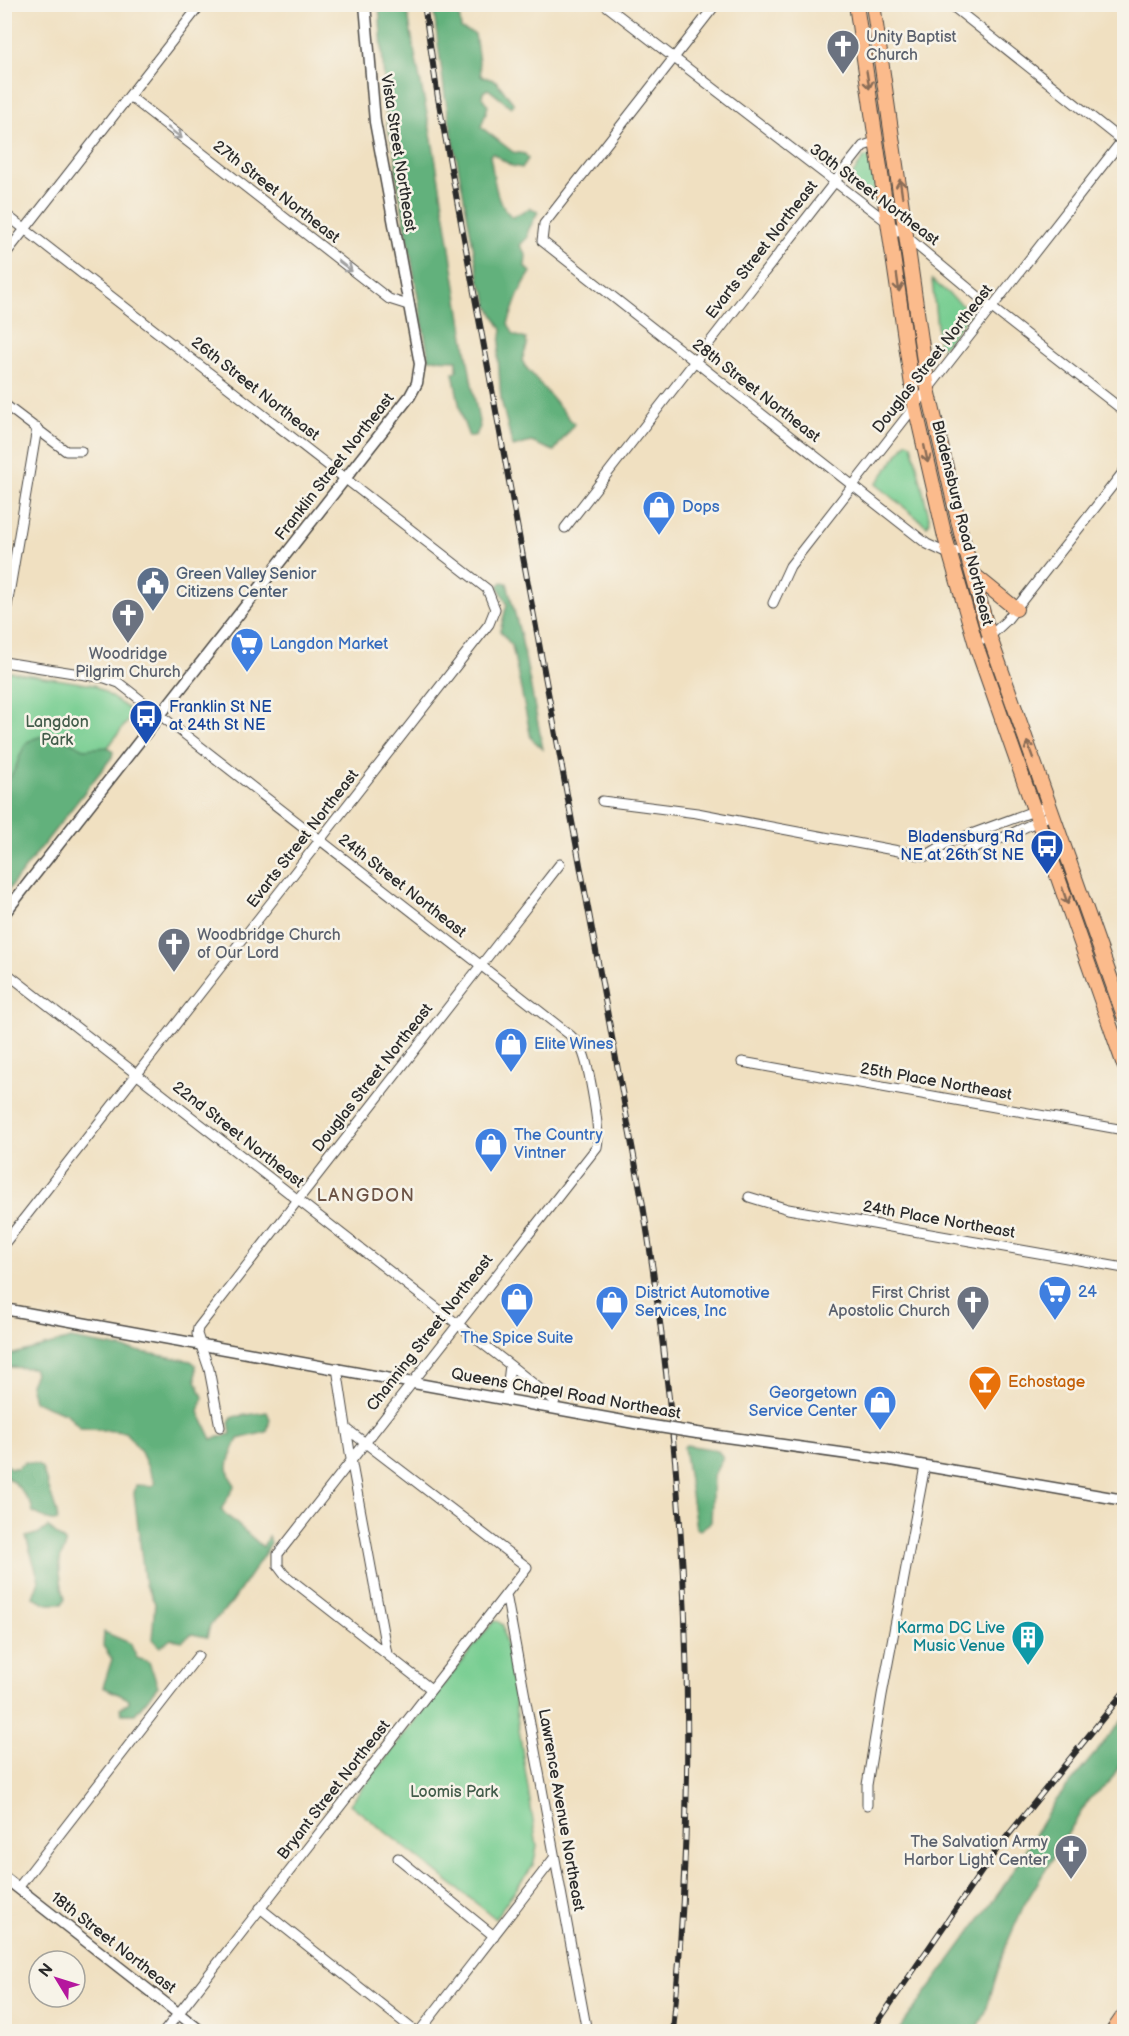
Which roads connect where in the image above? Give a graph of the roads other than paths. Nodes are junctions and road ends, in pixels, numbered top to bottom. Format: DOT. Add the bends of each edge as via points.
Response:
graph roads {
  1 [pos="201,4"];
  2 [pos="365,4"];
  3 [pos="604,4"];
  4 [pos="716,4"];
  5 [pos="856,4"];
  6 [pos="873,4"];
  7 [pos="956,9"];
  8 [pos="674,58"];
  9 [pos="129,96"];
  10 [pos="1123,139"];
  11 [pos="878,141"];
  12 [pos="833,183"];
  13 [pos="4,213"];
  14 [pos="890,225"];
  15 [pos="25,230"];
  16 [pos="908,238"];
  17 [pos="4,256"];
  18 [pos="408,305"];
  19 [pos="992,308"];
  20 [pos="694,362"];
  21 [pos="928,389"];
  22 [pos="4,404"];
  23 [pos="915,406"];
  24 [pos="1125,411"];
  25 [pos="37,428"];
  26 [pos="81,451"];
  27 [pos="1125,471"];
  28 [pos="345,478"];
  29 [pos="853,486"];
  30 [pos="565,528"];
  31 [pos="4,551"];
  32 [pos="949,551"];
  33 [pos="966,551"];
  34 [pos="16,553"];
  35 [pos="972,573"];
  36 [pos="487,589"];
  37 [pos="773,603"];
  38 [pos="1016,609"];
  39 [pos="4,624"];
  40 [pos="990,639"];
  41 [pos="976,645"];
  42 [pos="4,662"];
  43 [pos="160,716"];
  44 [pos="602,801"];
  45 [pos="1052,809"];
  46 [pos="1037,816"];
  47 [pos="320,841"];
  48 [pos="925,856"];
  49 [pos="560,864"];
  50 [pos="4,914"];
  51 [pos="1105,960"];
  52 [pos="480,965"];
  53 [pos="1089,965"];
  54 [pos="4,971"];
  55 [pos="1125,1016"];
  56 [pos="742,1062"];
  57 [pos="1125,1065"];
  58 [pos="137,1075"];
  59 [pos="597,1122"];
  60 [pos="1125,1130"];
  61 [pos="749,1197"];
  62 [pos="297,1200"];
  63 [pos="4,1244"];
  64 [pos="1125,1268"];
  65 [pos="4,1309"];
  66 [pos="455,1324"];
  67 [pos="199,1343"];
  68 [pos="510,1365"];
  69 [pos="338,1368"];
  70 [pos="412,1382"];
  71 [pos="506,1398"];
  72 [pos="555,1401"];
  73 [pos="220,1427"];
  74 [pos="347,1429"];
  75 [pos="364,1442"];
  76 [pos="351,1459"];
  77 [pos="925,1466"];
  78 [pos="1125,1500"];
  79 [pos="506,1594"];
  80 [pos="387,1654"];
  81 [pos="198,1656"];
  82 [pos="431,1689"];
  83 [pos="867,1805"];
  84 [pos="398,1858"];
  85 [pos="554,1858"];
  86 [pos="4,1877"];
  87 [pos="18,1888"];
  88 [pos="260,1908"];
  89 [pos="494,1936"];
  90 [pos="178,2013"];
  91 [pos="1125,2016"];
  92 [pos="164,2031"];
  93 [pos="202,2031"];
  94 [pos="418,2031"];
  95 [pos="587,2031"];
  96 [pos="1113,2031"];
  1 -- 9 [label="street"];
  2 -- 18 [label="street, Vista Street Northeast" via="375,122"];
  3 -- 8 [label="street, 30th Street Northeast"];
  4 -- 8 [label="street"];
  5 -- 11 [label="main road, Bladensburg Road Northeast, one-way"];
  16 -- 6 [label="main road, Bladensburg Road Northeast, one-way"];
  7 -- 10 [label="street"];
  8 -- 12 [label="street, 30th Street Northeast"];
  8 -- 20 [label="street, 28th Street Northeast" via="541,232 548,248"];
  9 -- 15 [label="street"];
  9 -- 18 [label="street, 27th Street Northeast, one-way" via="393,302"];
  10 -- 19 [label="street, Douglas Street Northeast"];
  11 -- 12 [label="street, Evarts Street Northeast" via="863,146"];
  11 -- 14 [label="main road, Bladensburg Road Northeast"];
  12 -- 14 [label="street, 30th Street Northeast"];
  12 -- 20 [label="street, Evarts Street Northeast"];
  13 -- 15 [label="street, 26th Street Northeast"];
  14 -- 16 [label="street, 30th Street Northeast"];
  14 -- 23 [label="main road, Bladensburg Road Northeast, one-way"];
  15 -- 17 [label="street"];
  15 -- 28 [label="street, 26th Street Northeast"];
  16 -- 19 [label="street, 30th Street Northeast"];
  16 -- 21 [label="main road, Bladensburg Road Northeast"];
  18 -- 28 [label="street, Franklin Street Northeast" via="420,364 417,383"];
  19 -- 21 [label="street, Douglas Street Northeast"];
  19 -- 24 [label="street, 30th Street Northeast"];
  20 -- 29 [label="street, 28th Street Northeast"];
  20 -- 30 [label="street, Evarts Street Northeast"];
  21 -- 23 [label="street, Douglas Street Northeast"];
  21 -- 33 [label="main road, Bladensburg Road Northeast"];
  22 -- 25 [label="street"];
  23 -- 29 [label="street, Douglas Street Northeast"];
  23 -- 32 [label="main road, Bladensburg Road Northeast, one-way"];
  25 -- 26 [label="street" via="66,451"];
  25 -- 34 [label="street"];
  27 -- 38 [label="street"];
  28 -- 36 [label="street, 26th Street Northeast"];
  28 -- 43 [label="street, Franklin Street Northeast"];
  29 -- 32 [label="street, 28th Street Northeast" via="927,544"];
  29 -- 37 [label="street, Douglas Street Northeast" via="790,566"];
  31 -- 34 [label="street"];
  32 -- 33 [label="street, 28th Street Northeast"];
  32 -- 41 [label="main road, Bladensburg Road Northeast"];
  33 -- 35 [label="main road, Bladensburg Road Northeast"];
  34 -- 39 [label="street"];
  35 -- 38 [label="main road"];
  35 -- 40 [label="main road, Bladensburg Road Northeast"];
  36 -- 47 [label="street, Evarts Street Northeast" via="495,609 489,624"];
  38 -- 40 [label="street"];
  40 -- 41 [label="street"];
  45 -- 40 [label="main road, Bladensburg Road Northeast, one-way"];
  41 -- 46 [label="main road, Bladensburg Road Northeast"];
  42 -- 43 [label="street, 24th Street Northeast" via="114,680"];
  43 -- 47 [label="street, 24th Street Northeast"];
  43 -- 50 [label="street, Franklin Street Northeast"];
  44 -- 48 [label="street" via="697,813"];
  45 -- 46 [label="street"];
  45 -- 51 [label="main road, Bladensburg Road Northeast"];
  46 -- 48 [label="street" via="947,843"];
  46 -- 48 [label="street" via="953,856"];
  46 -- 53 [label="main road, Bladensburg Road Northeast, one-way"];
  47 -- 52 [label="street, 24th Street Northeast"];
  47 -- 58 [label="street, Evarts Street Northeast"];
  49 -- 52 [label="street, Douglas Street Northeast"];
  51 -- 53 [label="main road"];
  51 -- 55 [label="main road, Bladensburg Road Northeast"];
  52 -- 59 [label="street, 24th Street Northeast" via="578,1044"];
  52 -- 62 [label="street, Douglas Street Northeast"];
  53 -- 57 [label="main road, Bladensburg Road Northeast"];
  54 -- 58 [label="street, 22nd Street Northeast"];
  56 -- 60 [label="street, 25th Place Northeast"];
  58 -- 62 [label="street, 22nd Street Northeast"];
  58 -- 63 [label="street, Evarts Street Northeast"];
  59 -- 66 [label="street, Channing Street Northeast" via="597,1147"];
  61 -- 64 [label="street, 24th Place Northeast" via="788,1209"];
  62 -- 66 [label="street, 22nd Street Northeast"];
  62 -- 67 [label="street, Douglas Street Northeast" via="198,1328"];
  65 -- 67 [label="street, Queens Chapel Road Northeast"];
  66 -- 68 [label="street, 22nd Street Northeast"];
  66 -- 70 [label="street, Channing Street Northeast"];
  67 -- 69 [label="street, Queens Chapel Road Northeast"];
  67 -- 73 [label="street" via="209,1369"];
  68 -- 71 [label="street"];
  68 -- 72 [label="street, 22nd Street Northeast"];
  69 -- 70 [label="street, Queens Chapel Road Northeast"];
  69 -- 74 [label="street"];
  70 -- 71 [label="street, Queens Chapel Road Northeast"];
  70 -- 75 [label="street, Channing Street Northeast"];
  71 -- 77 [label="street, Queens Chapel Road Northeast, bridge" via="640,1424"];
  74 -- 75 [label="street"];
  74 -- 76 [label="street"];
  75 -- 76 [label="street, Channing Street Northeast"];
  75 -- 79 [label="street, Bryant Street Northeast" via="527,1567"];
  76 -- 80 [label="street"];
  76 -- 80 [label="street, Channing Street Northeast" via="278,1554 277,1561 284,1574"];
  77 -- 78 [label="street, Queens Chapel Road Northeast"];
  77 -- 83 [label="street" via="882,1695"];
  79 -- 82 [label="street, Bryant Street Northeast"];
  79 -- 85 [label="street, Lawrence Avenue Northeast"];
  80 -- 82 [label="street"];
  81 -- 87 [label="street"];
  82 -- 88 [label="street, Bryant Street Northeast"];
  84 -- 89 [label="street"];
  85 -- 89 [label="street"];
  85 -- 95 [label="street, Lawrence Avenue Northeast"];
  86 -- 87 [label="street, 18th Street Northeast"];
  87 -- 90 [label="street, 18th Street Northeast"];
  88 -- 90 [label="street, Bryant Street Northeast"];
  88 -- 94 [label="street"];
  89 -- 94 [label="street"];
  90 -- 92 [label="street, Bryant Street Northeast"];
  90 -- 93 [label="street, 18th Street Northeast"];
  91 -- 96 [label="highway"];
}
